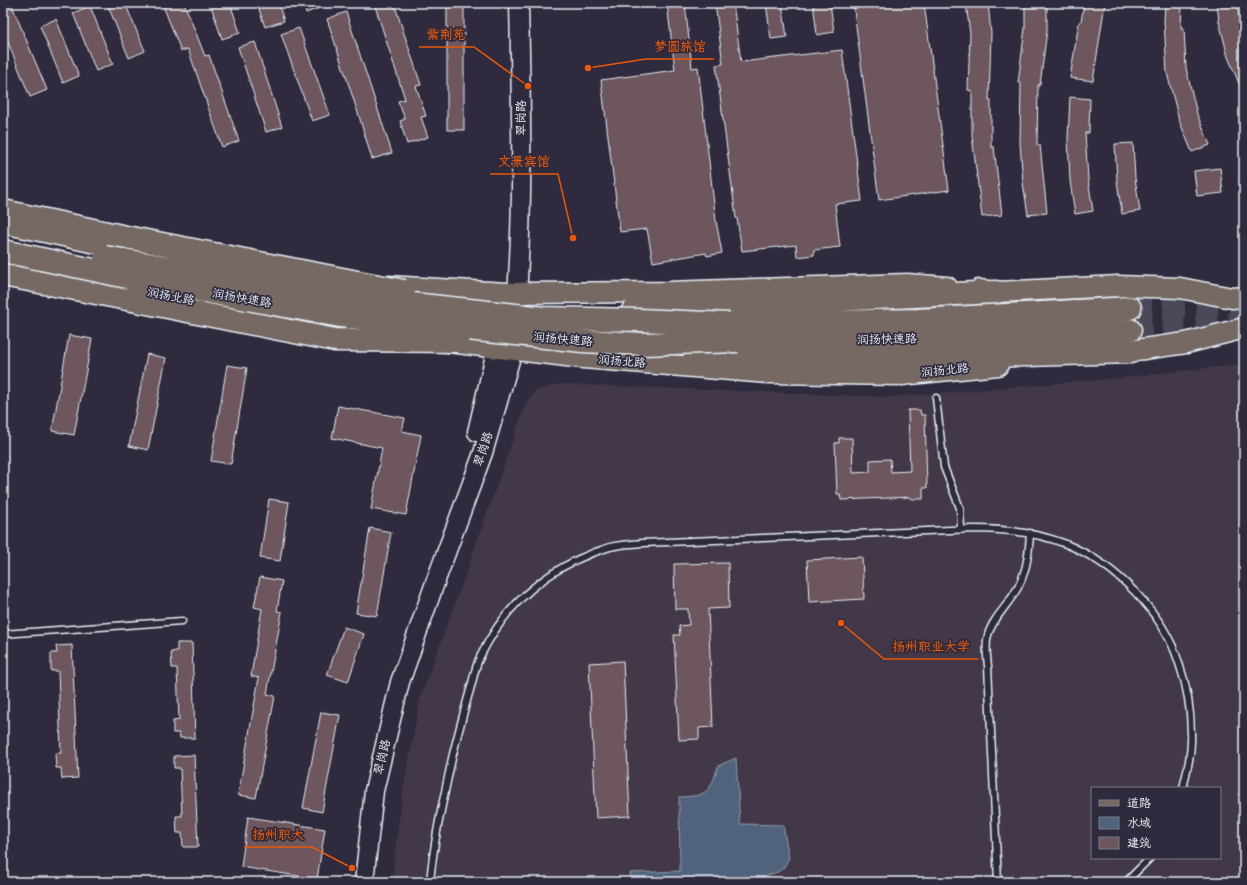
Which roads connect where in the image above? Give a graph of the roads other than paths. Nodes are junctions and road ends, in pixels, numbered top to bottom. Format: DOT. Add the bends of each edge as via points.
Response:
graph roads {
  1 [pos="509,3"];
  2 [pos="519,3"];
  3 [pos="3,211"];
  4 [pos="3,223"];
  5 [pos="3,236"];
  6 [pos="3,252"];
  7 [pos="3,264"];
  8 [pos="3,275"];
  9 [pos="996,292"];
  10 [pos="512,293"];
  11 [pos="1244,297"];
  12 [pos="1130,308"];
  13 [pos="544,318"];
  14 [pos="1244,328"];
  15 [pos="1130,330"];
  16 [pos="733,331"];
  17 [pos="583,341"];
  18 [pos="505,349"];
  19 [pos="1131,352"];
  20 [pos="936,398"];
  21 [pos="961,529"];
  22 [pos="1030,533"];
  23 [pos="182,620"];
  24 [pos="3,634"];
  25 [pos="1183,787"];
  26 [pos="1149,859"];
  27 [pos="354,882"];
  28 [pos="364,882"];
  29 [pos="430,882"];
  30 [pos="998,882"];
  31 [pos="1126,882"];
  1 -- 10 [label="main road, 翠岗路"];
  2 -- 10 [label="main road, 翠岗路" via="520,210"];
  3 -- 13 [label="highway, bridge"];
  4 -- 10 [label="main road" via="137,252 341,284"];
  5 -- 13 [label="highway, 润扬快速路, bridge" via="130,262 336,296"];
  6 -- 17 [label="highway, 润扬快速路, bridge" via="340,316"];
  7 -- 18 [label="main road, 润扬北路" via="335,328"];
  8 -- 17 [label="highway, bridge" via="335,340"];
  9 -- 10 [label="main road" via="908,284 668,292"];
  9 -- 11 [label="main road" via="1118,286 1180,288 1232,298"];
  9 -- 16 [label="highway"];
  10 -- 18 [label="main road, 翠岗路"];
  12 -- 16 [label="highway, 润扬快速路"];
  13 -- 16 [label="highway, 润扬快速路, bridge" via="639,320"];
  14 -- 19 [label="main road, 润扬北路" via="1186,343"];
  15 -- 16 [label="highway, 润扬快速路" via="919,339"];
  16 -- 17 [label="highway, 润扬快速路, bridge" via="643,344"];
  16 -- 19 [label="highway" via="824,360"];
  18 -- 19 [label="main road, 润扬北路" via="768,373 901,375"];
  18 -- 27 [label="main road, 翠岗路" via="472,452 390,678 364,791"];
  18 -- 28 [label="main road, 翠岗路" via="483,453 400,682 374,791"];
  20 -- 21 [label="lane" via="944,467 960,508"];
  21 -- 22 [label="lane" via="1004,529"];
  21 -- 29 [label="lane" via="644,543 612,547 561,568 518,600 498,626 480,658 463,711 446,784"];
  22 -- 25 [label="lane" via="1065,543 1098,560 1121,577 1143,600 1167,635 1179,662 1188,697 1192,736"];
  22 -- 30 [label="lane" via="1029,553 1023,576 1015,593 992,625 987,640"];
  23 -- 24 [label="lane"];
  26 -- 31 [label="lane"];
}
